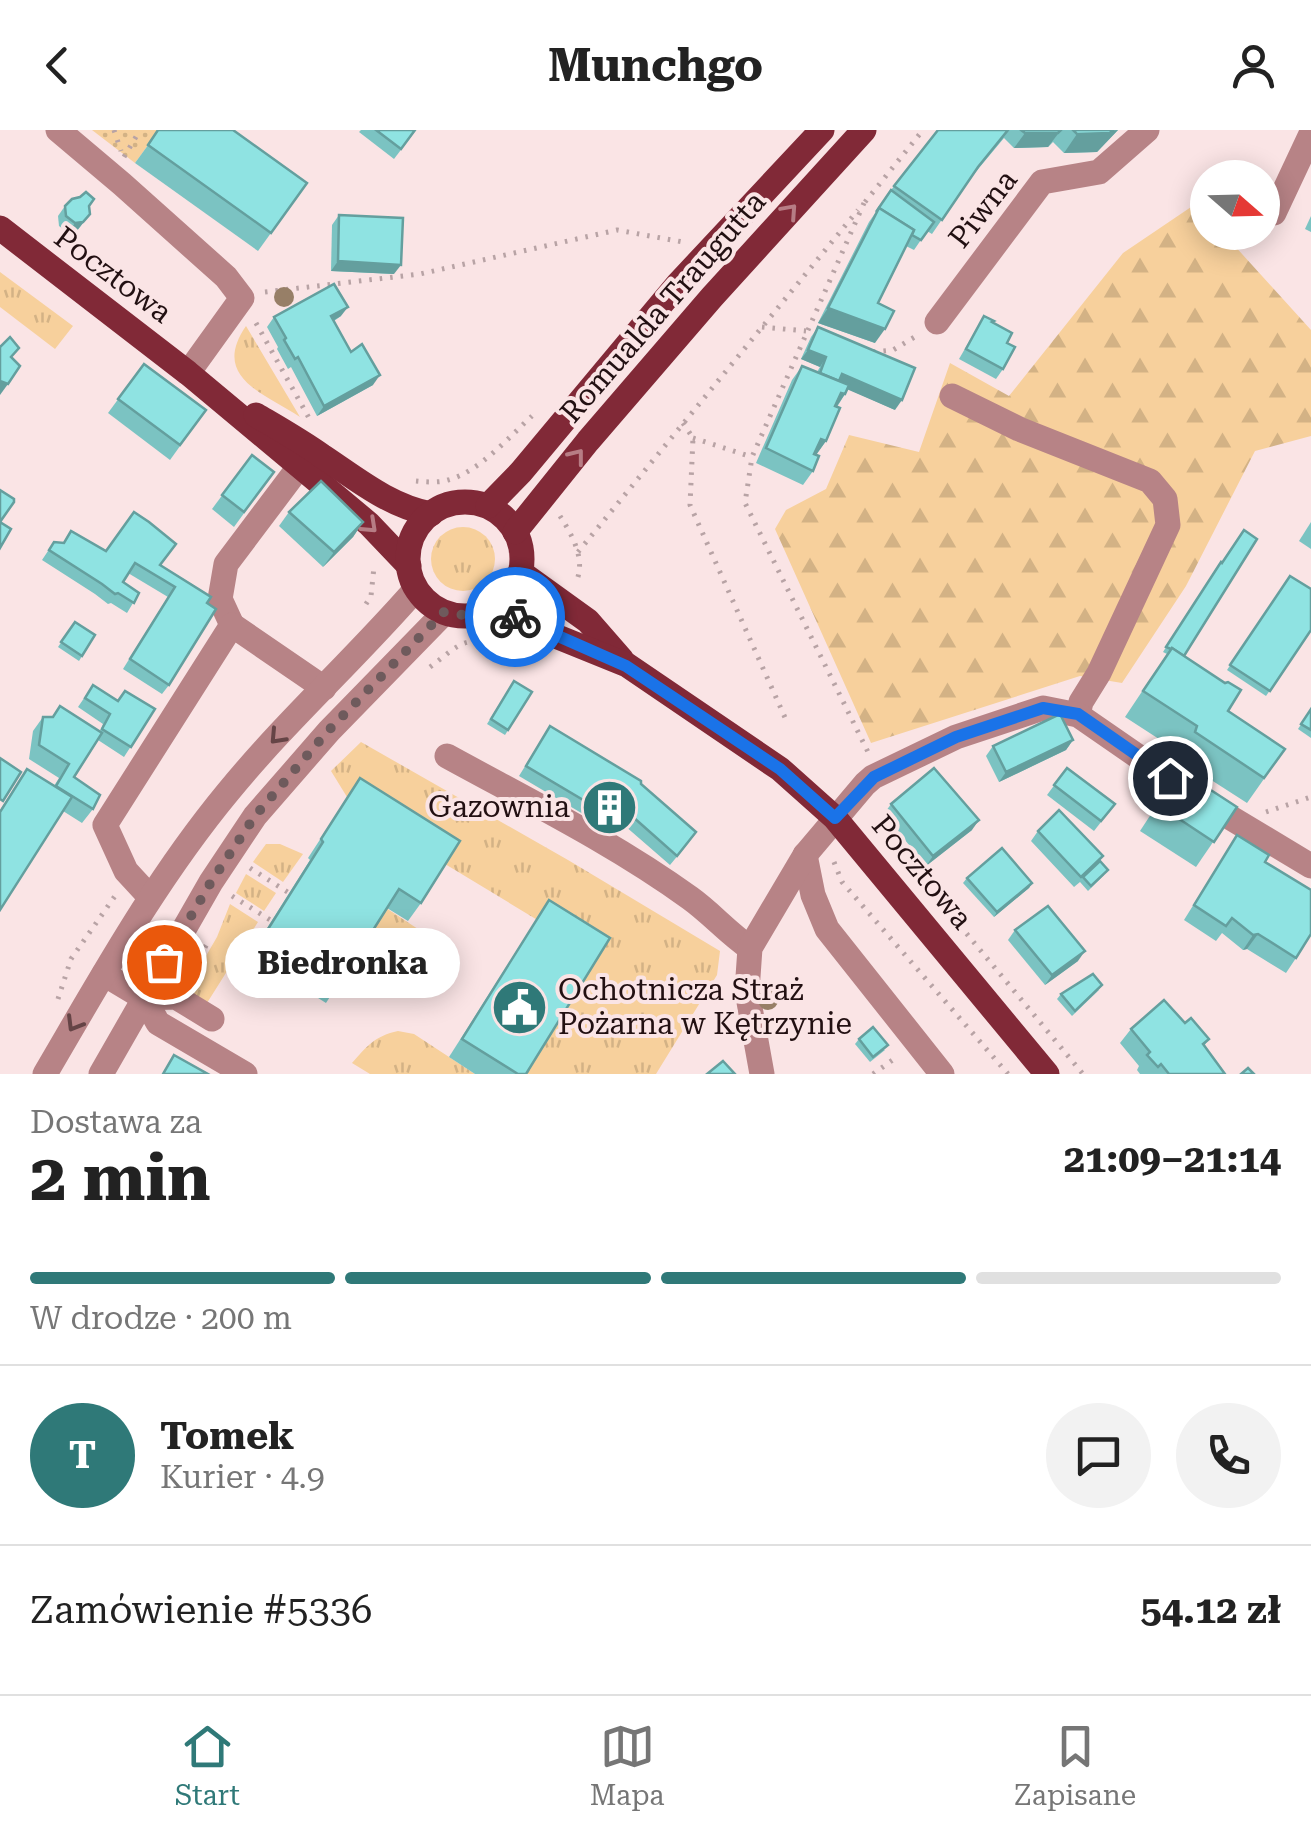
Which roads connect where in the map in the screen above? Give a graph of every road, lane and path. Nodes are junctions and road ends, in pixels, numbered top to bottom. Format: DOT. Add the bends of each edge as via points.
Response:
graph roads {
  1 [pos="58,130"];
  2 [pos="140,130"];
  3 [pos="822,130"];
  4 [pos="864,130"];
  5 [pos="923,130"];
  6 [pos="1147,130"];
  7 [pos="1311,134"];
  8 [pos="123,171"];
  9 [pos="1280,200"];
  10 [pos="864,203"];
  11 [pos="0,228"];
  12 [pos="695,244"];
  13 [pos="253,295"];
  14 [pos="937,322"];
  15 [pos="762,327"];
  16 [pos="808,328"];
  17 [pos="822,332"];
  18 [pos="862,353"];
  19 [pos="188,373"];
  20 [pos="952,396"];
  21 [pos="683,423"];
  22 [pos="314,426"];
  23 [pos="693,438"];
  24 [pos="496,450"];
  25 [pos="752,457"];
  26 [pos="299,467"];
  27 [pos="410,481"];
  28 [pos="488,506"];
  29 [pos="431,514"];
  30 [pos="515,532"];
  31 [pos="578,552"];
  32 [pos="369,556"];
  33 [pos="520,572"];
  34 [pos="412,578"];
  35 [pos="364,607"];
  36 [pos="495,607"];
  37 [pos="444,612"];
  38 [pos="232,625"];
  39 [pos="543,631"];
  40 [pos="626,666"];
  41 [pos="430,667"];
  42 [pos="324,688"];
  43 [pos="1078,714"];
  44 [pos="786,722"];
  45 [pos="447,756"];
  46 [pos="870,757"];
  47 [pos="1311,798"];
  48 [pos="1255,816"];
  49 [pos="835,818"];
  50 [pos="812,846"];
  51 [pos="1311,866"];
  52 [pos="911,867"];
  53 [pos="239,874"];
  54 [pos="234,883"];
  55 [pos="289,893"];
  56 [pos="228,894"];
  57 [pos="150,897"];
  58 [pos="223,906"];
  59 [pos="272,922"];
  60 [pos="213,932"];
  61 [pos="750,948"];
  62 [pos="104,974"];
  63 [pos="176,997"];
  64 [pos="144,998"];
  65 [pos="212,1019"];
  66 [pos="894,1059"];
  67 [pos="45,1074"];
  68 [pos="101,1074"];
  69 [pos="244,1074"];
  70 [pos="762,1074"];
  71 [pos="873,1074"];
  72 [pos="942,1074"];
  73 [pos="1008,1074"];
  74 [pos="1047,1074"];
  75 [pos="1083,1074"];
  1 -- 8 [label="street"];
  2 -- 8 [label="path"];
  3 -- 28 [label="main road, Romualda Traugutta" via="678,284"];
  30 -- 4 [label="main road, Romualda Traugutta, one-way" via="712,296"];
  5 -- 10 [label="path"];
  6 -- 14 [label="street, Piwna" via="1100,172 1042,182"];
  7 -- 9 [label="street"];
  8 -- 13 [label="street" via="226,277"];
  10 -- 15 [label="path"];
  10 -- 16 [label="path"];
  11 -- 19 [label="main road, Pocztowa"];
  12 -- 13 [label="path" via="618,230 420,274"];
  13 -- 19 [label="street"];
  13 -- 22 [label="path"];
  14 -- 18 [label="path" via="893,350"];
  15 -- 16 [label="path"];
  15 -- 21 [label="path"];
  16 -- 17 [label="path"];
  16 -- 25 [label="path"];
  19 -- 26 [label="main road, Pocztowa"];
  19 -- 29 [label="main road, Pocztowa" via="388,500"];
  20 -- 43 [label="street" via="1150,480 1166,498 1168,525"];
  21 -- 23 [label="path"];
  21 -- 31 [label="path"];
  23 -- 25 [label="path"];
  23 -- 44 [label="path" via="690,504"];
  24 -- 27 [label="path" via="448,480"];
  25 -- 46 [label="path" via="745,504"];
  26 -- 34 [label="main road, Pocztowa, one-way" via="369,524"];
  26 -- 38 [label="street" via="226,564 220,599"];
  28 -- 29 [label="main road" via="446,504"];
  28 -- 30 [label="main road"];
  29 -- 34 [label="main road" via="412,545"];
  30 -- 33 [label="main road"];
  32 -- 35 [label="path" via="376,570"];
  33 -- 36 [label="main road"];
  33 -- 40 [label="main road, Pocztowa" via="588,621"];
  34 -- 37 [label="main road" via="428,604"];
  34 -- 42 [label="street"];
  36 -- 37 [label="main road" via="461,616"];
  36 -- 39 [label="main road, Pocztowa"];
  37 -- 64 [label="street" via="255,816"];
  38 -- 42 [label="street"];
  38 -- 57 [label="street" via="105,824 126,871"];
  39 -- 40 [label="main road, Pocztowa"];
  39 -- 41 [label="path" via="529,651 478,638"];
  40 -- 49 [label="main road, Pocztowa" via="780,769"];
  42 -- 57 [label="street, one-way" via="228,791"];
  43 -- 49 [label="street" via="1043,708 956,737 874,777"];
  43 -- 51 [label="street"];
  45 -- 61 [label="street" via="617,850"];
  47 -- 48 [label="path"];
  49 -- 50 [label="street"];
  49 -- 74 [label="main road, Pocztowa"];
  50 -- 61 [label="street"];
  50 -- 72 [label="street" via="813,895 827,929"];
  50 -- 73 [label="path" via="832,854 842,882"];
  52 -- 75 [label="path"];
  53 -- 55 [label="path" via="245,864"];
  54 -- 56 [label="path"];
  56 -- 58 [label="path"];
  56 -- 59 [label="path"];
  57 -- 62 [label="street"];
  60 -- 63 [label="path"];
  61 -- 70 [label="street" via="747,991"];
  62 -- 64 [label="street"];
  62 -- 67 [label="street, one-way"];
  63 -- 64 [label="street"];
  63 -- 65 [label="street"];
  64 -- 68 [label="street"];
  64 -- 69 [label="street" via="158,1024"];
  66 -- 71 [label="path"];
}
